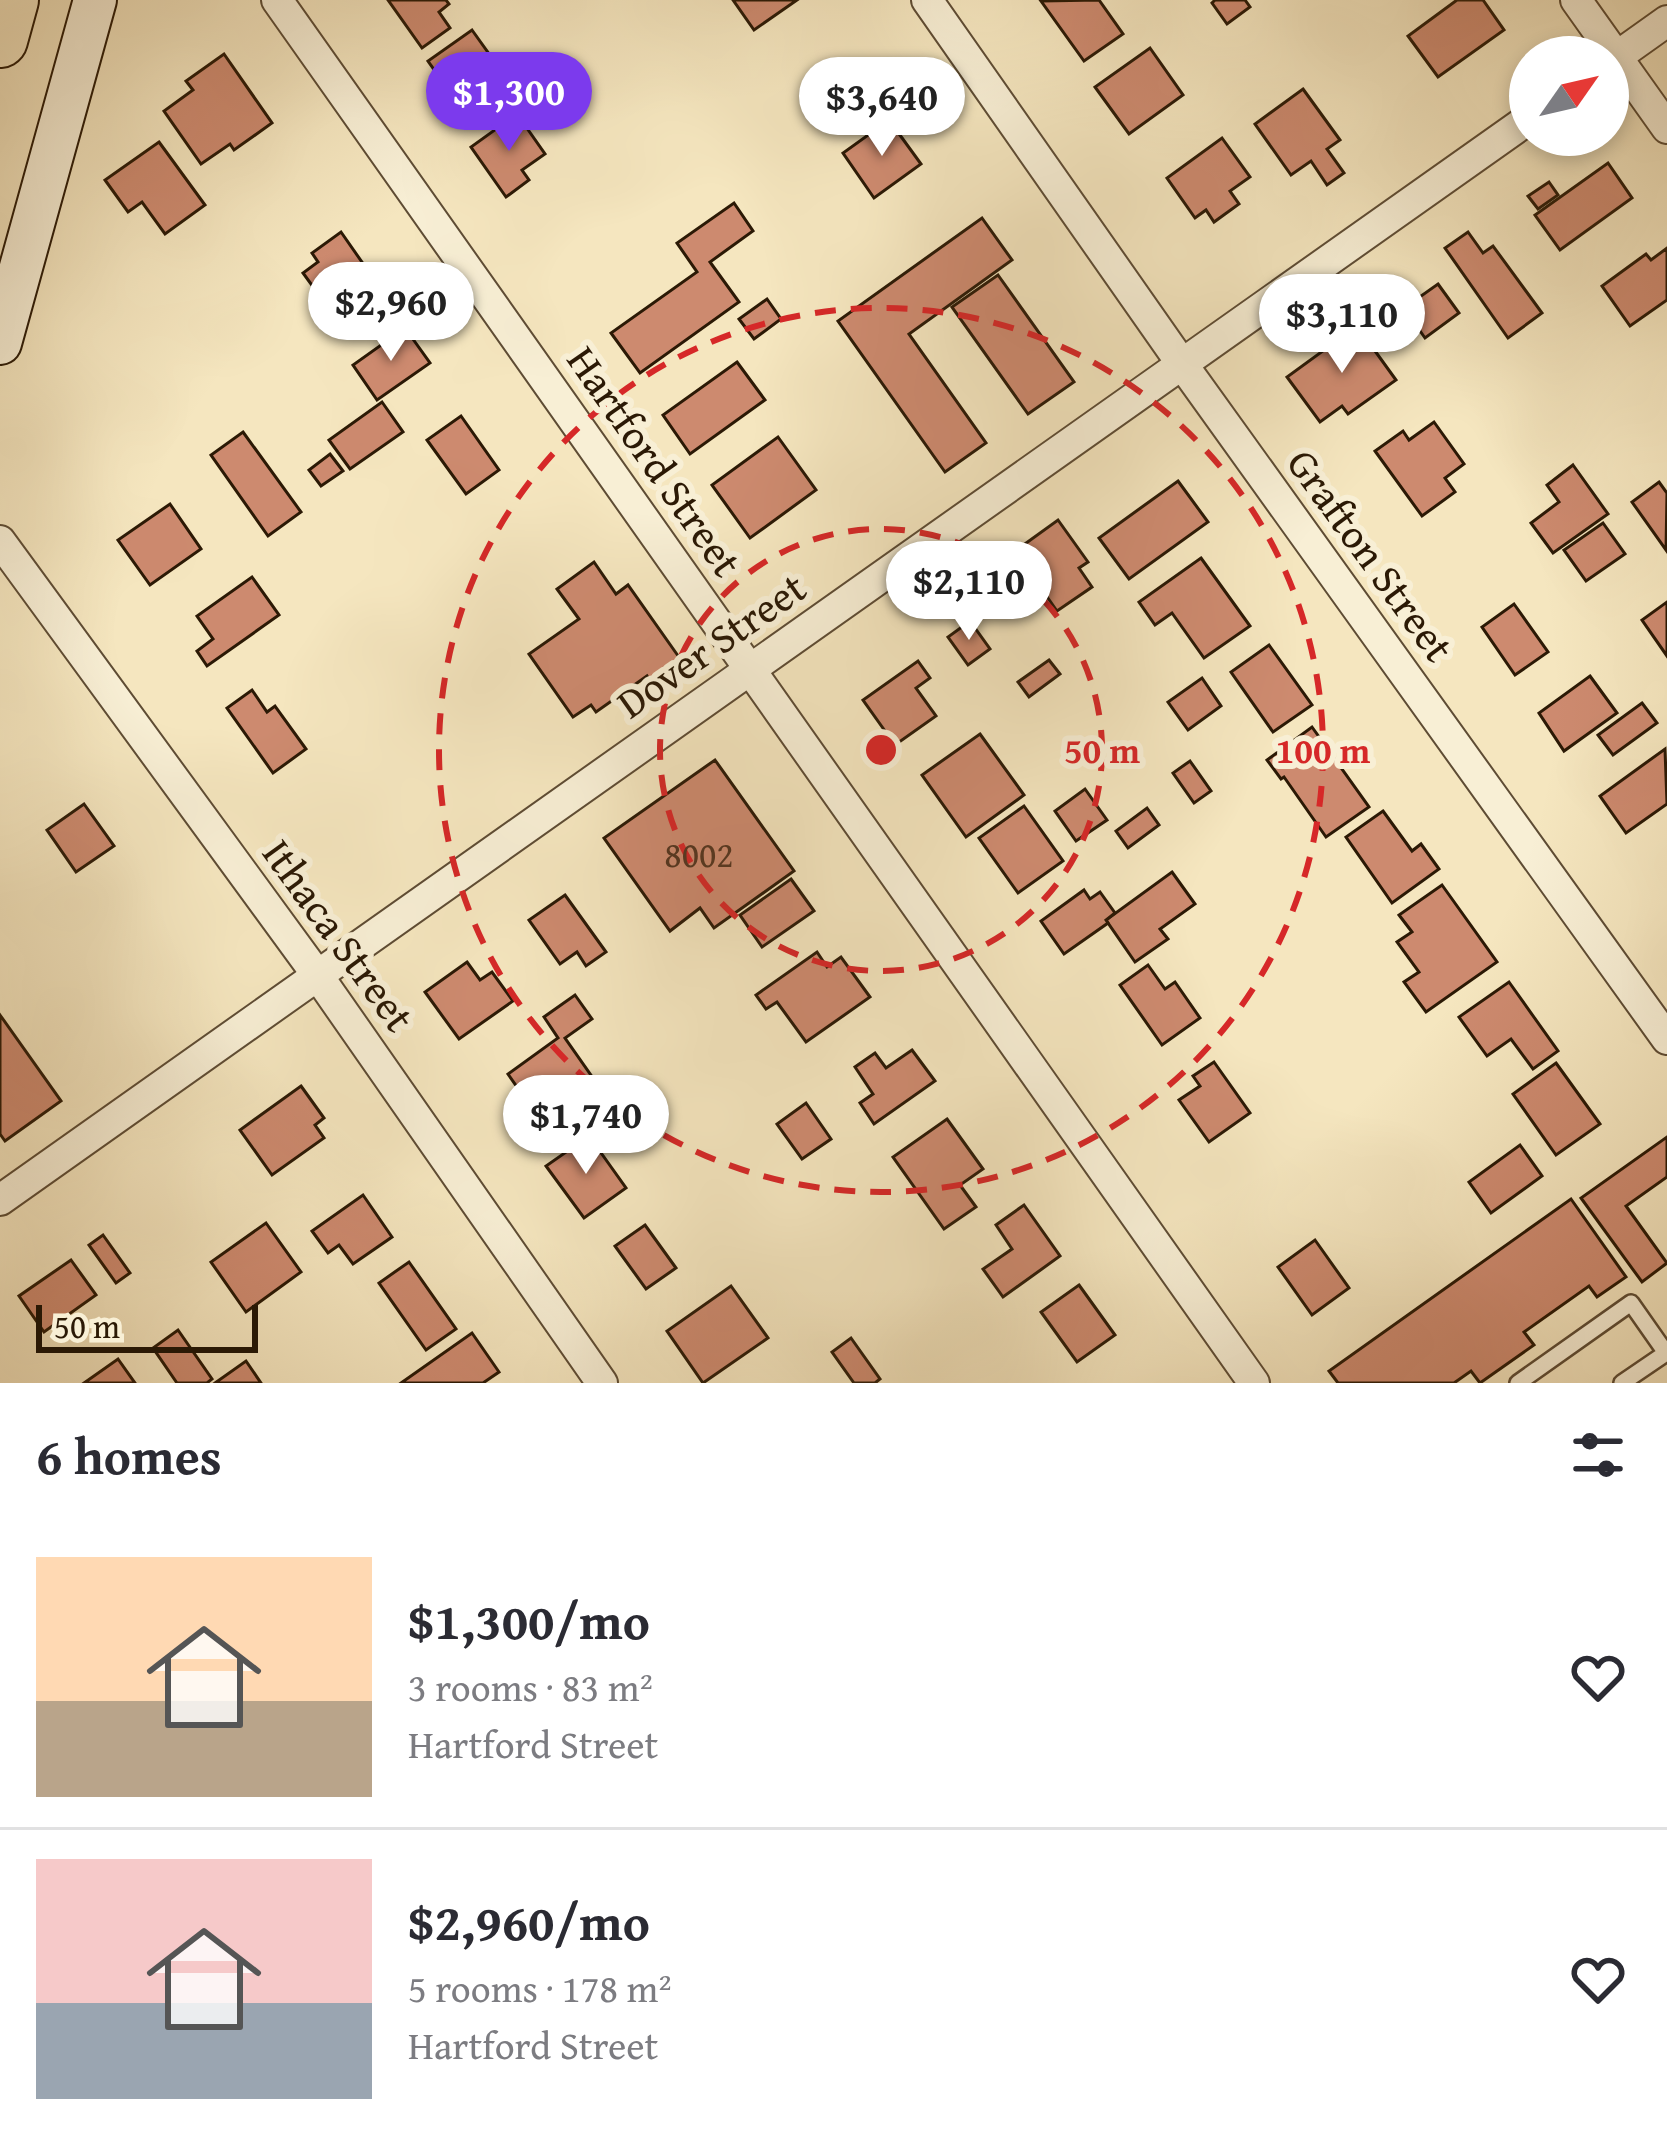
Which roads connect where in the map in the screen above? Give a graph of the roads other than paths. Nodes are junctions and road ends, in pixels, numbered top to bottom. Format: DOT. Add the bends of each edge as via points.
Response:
graph roads {
  1 [pos="11,0"];
  2 [pos="95,0"];
  3 [pos="277,0"];
  4 [pos="927,0"];
  5 [pos="1576,0"];
  6 [pos="1667,21"];
  7 [pos="1598,36"];
  8 [pos="0,40"];
  9 [pos="1629,48"];
  10 [pos="1629,81"];
  11 [pos="1667,128"];
  12 [pos="1509,133"];
  13 [pos="0,343"];
  14 [pos="1182,364"];
  15 [pos="0,541"];
  16 [pos="750,669"];
  17 [pos="319,976"];
  18 [pos="1667,1039"];
  19 [pos="0,1200"];
  20 [pos="602,1383"];
  21 [pos="1254,1383"];
  22 [pos="1518,1383"];
  23 [pos="1622,1383"];
  1 -- 8 [label="highway"];
  2 -- 13 [label="main road"];
  3 -- 16 [label="street, Hartford Street"];
  4 -- 14 [label="street, Grafton Street"];
  5 -- 7 [label="street"];
  6 -- 9 [label="street"];
  10 -- 11 [label="street"];
  12 -- 14 [label="street, Dover Street"];
  14 -- 16 [label="street, Dover Street"];
  14 -- 18 [label="street, Grafton Street"];
  15 -- 17 [label="street, Ithaca Street"];
  16 -- 17 [label="street, Dover Street"];
  16 -- 21 [label="street, Hartford Street"];
  17 -- 19 [label="street, Dover Street"];
  17 -- 20 [label="street, Ithaca Street"];
  22 -- 23 [label="lane" via="1631,1303 1666,1353"];
}
